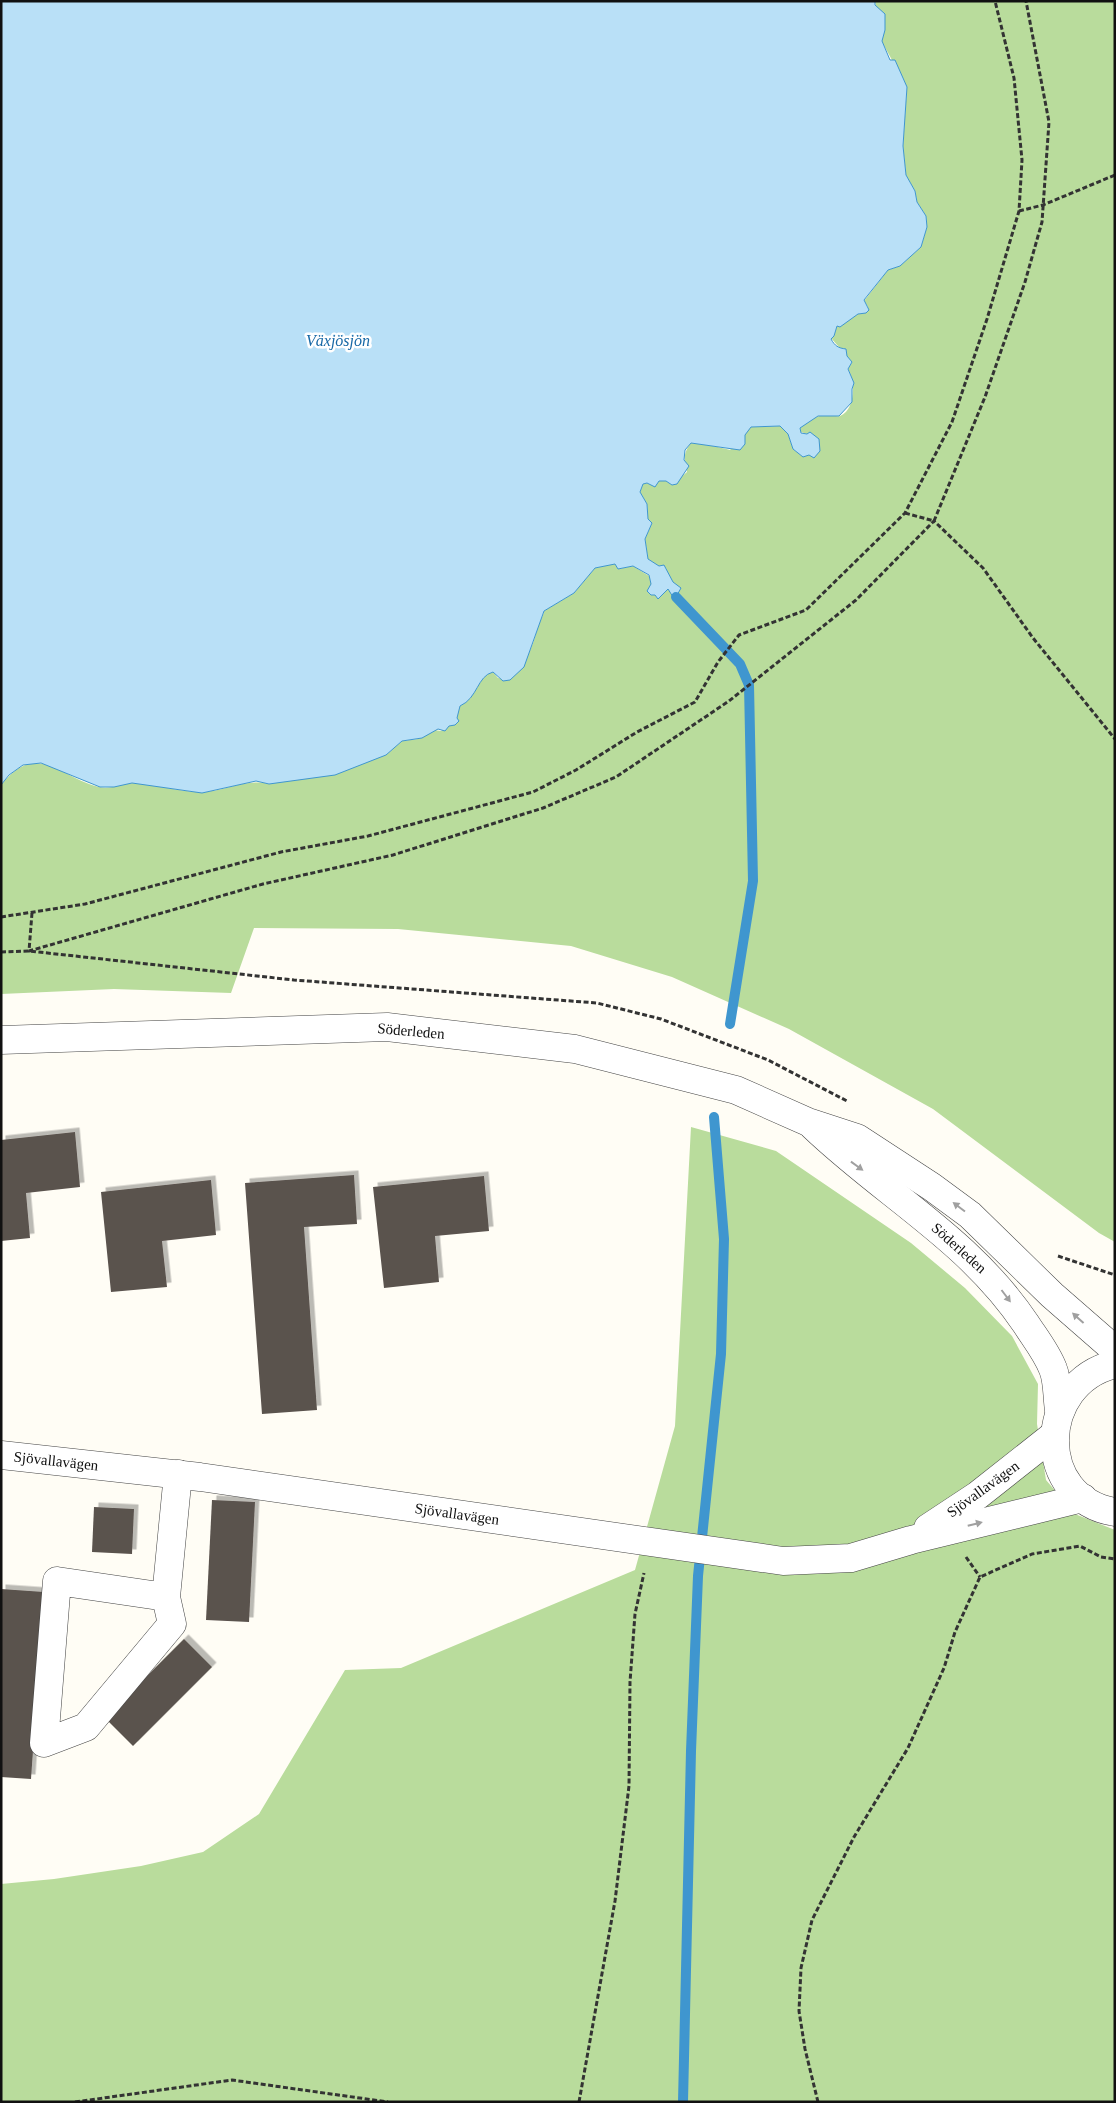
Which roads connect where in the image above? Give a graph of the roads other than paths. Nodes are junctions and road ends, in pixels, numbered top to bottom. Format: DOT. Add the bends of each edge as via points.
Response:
graph roads {
  1 [pos="1,1040"];
  2 [pos="808,1122"];
  3 [pos="1115,1350"];
  4 [pos="1115,1364"];
  5 [pos="1056,1423"];
  6 [pos="1,1455"];
  7 [pos="178,1474"];
  8 [pos="1082,1498"];
  9 [pos="1115,1512"];
  10 [pos="911,1540"];
  11 [pos="166,1597"];
  1 -- 2 [label="street, Söderleden" via="387,1027 575,1049 736,1090"];
  3 -- 2 [label="street, Söderleden, one-way" via="970,1216 932,1186 857,1138"];
  2 -- 5 [label="street, Söderleden, one-way" via="848,1159 946,1235 990,1276 1019,1314 1054,1370"];
  4 -- 5 [label="street, Sjövallavägen" via="1080,1381 1065,1399"];
  5 -- 8 [label="street, Söderleden" via="1057,1460"];
  5 -- 10 [label="street, Sjövallavägen" via="978,1495"];
  6 -- 7 [label="street, Sjövallavägen"];
  7 -- 10 [label="street, Sjövallavägen" via="783,1561 851,1558"];
  7 -- 11 [label="street"];
  8 -- 9 [label="street"];
  10 -- 8 [label="street, Sjövallavägen, one-way"];
  11 -- 11 [label="street" via="56,1581 44,1743 86,1728 172,1624"];
}
